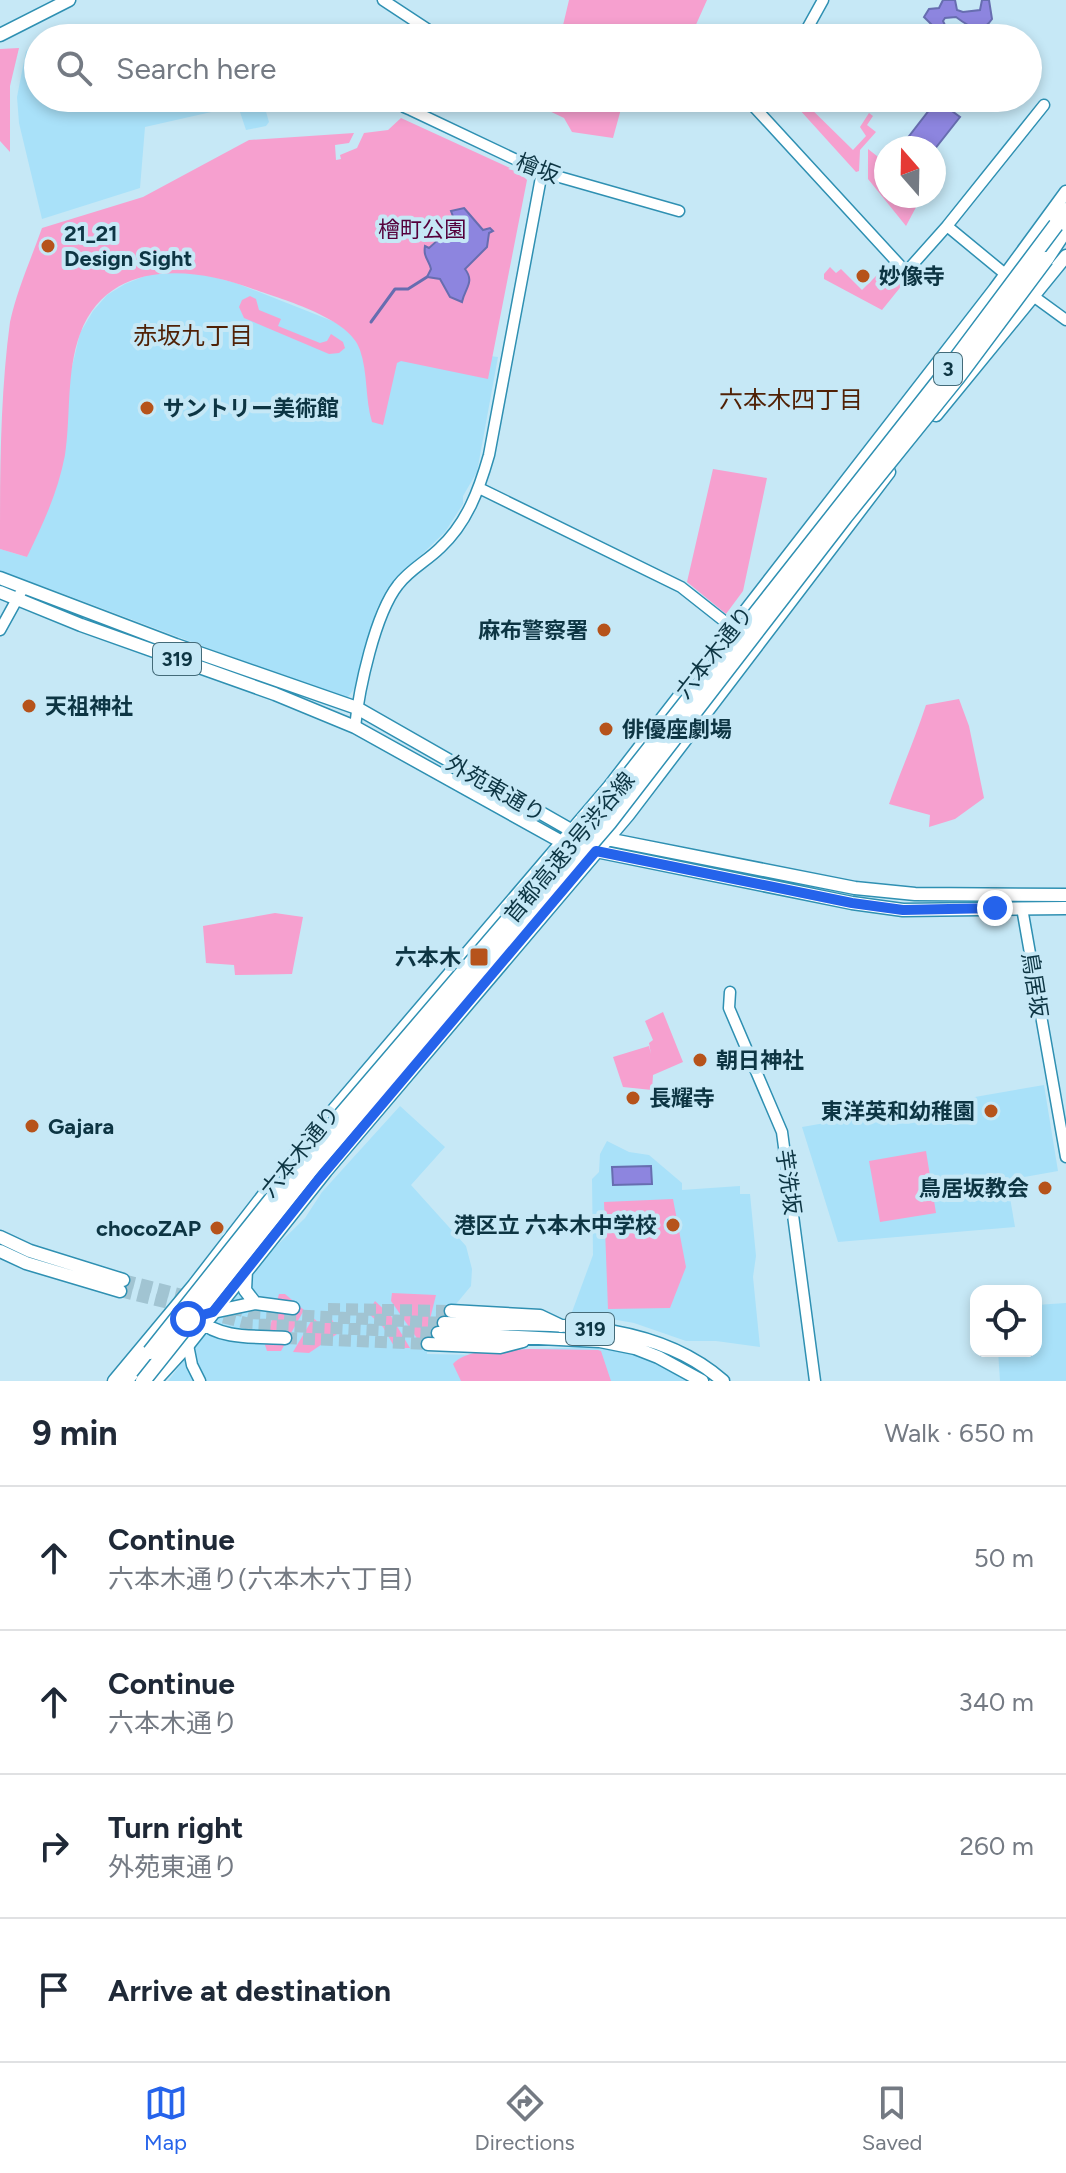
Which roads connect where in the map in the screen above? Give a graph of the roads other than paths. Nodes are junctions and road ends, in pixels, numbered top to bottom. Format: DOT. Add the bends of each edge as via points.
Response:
graph roads {
  1 [pos="69,0"];
  2 [pos="384,0"];
  3 [pos="823,0"];
  4 [pos="420,24"];
  5 [pos="810,24"];
  6 [pos="0,35"];
  7 [pos="1044,105"];
  8 [pos="1042,107"];
  9 [pos="425,112"];
  10 [pos="759,112"];
  11 [pos="1038,112"];
  12 [pos="542,172"];
  13 [pos="1066,192"];
  14 [pos="679,211"];
  15 [pos="1066,211"];
  16 [pos="947,226"];
  17 [pos="1063,229"];
  18 [pos="1066,256"];
  19 [pos="1006,275"];
  20 [pos="1035,297"];
  21 [pos="1066,320"];
  22 [pos="900,458"];
  23 [pos="479,488"];
  24 [pos="0,578"];
  25 [pos="0,592"];
  26 [pos="20,592"];
  27 [pos="734,628"];
  28 [pos="0,630"];
  29 [pos="745,638"];
  30 [pos="718,698"];
  31 [pos="357,708"];
  32 [pos="688,710"];
  33 [pos="355,727"];
  34 [pos="587,835"];
  35 [pos="605,838"];
  36 [pos="570,842"];
  37 [pos="596,851"];
  38 [pos="540,894"];
  39 [pos="1066,895"];
  40 [pos="553,903"];
  41 [pos="1022,908"];
  42 [pos="1066,908"];
  43 [pos="481,938"];
  44 [pos="730,992"];
  45 [pos="1066,1157"];
  46 [pos="0,1237"];
  47 [pos="0,1251"];
  48 [pos="247,1267"];
  49 [pos="194,1285"];
  50 [pos="255,1303"];
  51 [pos="293,1308"];
  52 [pos="213,1312"];
  53 [pos="200,1320"];
  54 [pos="285,1338"];
  55 [pos="538,1338"];
  56 [pos="428,1344"];
  57 [pos="188,1345"];
  58 [pos="198,1378"];
  59 [pos="114,1381"];
  60 [pos="125,1381"];
  61 [pos="134,1381"];
  62 [pos="143,1381"];
  63 [pos="155,1381"];
  64 [pos="702,1381"];
  65 [pos="723,1381"];
  66 [pos="815,1381"];
  1 -- 6 [label="main road"];
  2 -- 4 [label="street"];
  3 -- 5 [label="street"];
  7 -- 8 [label="street"];
  9 -- 12 [label="street, 檜坂"];
  10 -- 16 [label="street" via="904,271"];
  11 -- 16 [label="street"];
  12 -- 14 [label="street, 檜坂"];
  12 -- 23 [label="street"];
  13 -- 19 [label="main road, 六本木通り"];
  15 -- 17 [label="highway"];
  16 -- 19 [label="street"];
  17 -- 60 [label="highway, 首都高速3号渋谷線 / 3, bridge" via="604,807 305,1157"];
  17 -- 62 [label="highway, 首都高速3号渋谷線 / 3, bridge" via="958,377 609,823 314,1166"];
  18 -- 20 [label="main road, 六本木通り"];
  19 -- 20 [label="street"];
  19 -- 27 [label="main road, 六本木通り"];
  20 -- 21 [label="street"];
  20 -- 22 [label="main road, 六本木通り"];
  22 -- 29 [label="main road" via="875,469"];
  22 -- 30 [label="main road, 六本木通り"];
  23 -- 27 [label="street" via="681,587"];
  23 -- 31 [label="street" via="455,533 398,584 383,613"];
  24 -- 26 [label="main road, 外苑東通り / 319"];
  25 -- 26 [label="main road, 外苑東通り / 319"];
  26 -- 28 [label="street"];
  26 -- 31 [label="main road, 外苑東通り / 319"];
  26 -- 33 [label="main road, 外苑東通り / 319" via="81,625"];
  27 -- 29 [label="street"];
  27 -- 36 [label="main road, 六本木通り"];
  29 -- 32 [label="main road"];
  30 -- 32 [label="main road"];
  30 -- 35 [label="main road, 六本木通り"];
  31 -- 33 [label="street"];
  31 -- 36 [label="main road, 外苑東通り / 319" via="467,769"];
  32 -- 34 [label="main road"];
  33 -- 36 [label="main road, 外苑東通り / 319"];
  34 -- 35 [label="main road, 外苑東通り / 319"];
  34 -- 36 [label="main road, 外苑東通り / 319"];
  35 -- 36 [label="main road"];
  35 -- 37 [label="main road, 六本木通り"];
  35 -- 39 [label="main road, 外苑東通り / 319" via="855,888 915,894"];
  36 -- 37 [label="main road, 外苑東通り / 319"];
  36 -- 38 [label="main road"];
  36 -- 43 [label="main road, 六本木通り"];
  37 -- 40 [label="main road, 六本木通り"];
  37 -- 41 [label="main road, 外苑東通り / 319" via="903,910"];
  38 -- 40 [label="main road"];
  38 -- 43 [label="main road" via="511,928"];
  40 -- 48 [label="main road, 六本木通り"];
  41 -- 42 [label="main road, 外苑東通り / 319"];
  41 -- 45 [label="street, 鳥居坂"];
  43 -- 49 [label="main road, 六本木通り" via="290,1161"];
  44 -- 66 [label="street, 芋洗坂" via="729,1008 782,1132"];
  46 -- 47 [label="main road" via="122,1285 26,1263"];
  48 -- 50 [label="main road" via="245,1290"];
  48 -- 52 [label="main road, 六本木通り"];
  49 -- 53 [label="main road"];
  49 -- 59 [label="main road, 六本木通り"];
  50 -- 51 [label="main road"];
  50 -- 52 [label="main road"];
  52 -- 53 [label="main road"];
  53 -- 54 [label="main road" via="226,1334"];
  53 -- 57 [label="main road"];
  53 -- 61 [label="main road" via="181,1324"];
  55 -- 56 [label="main road" via="500,1347"];
  55 -- 64 [label="main road, 319" via="635,1348"];
  55 -- 65 [label="main road, 319" via="444,1322 601,1330 649,1340"];
  57 -- 58 [label="street"];
  57 -- 63 [label="main road"];
}
